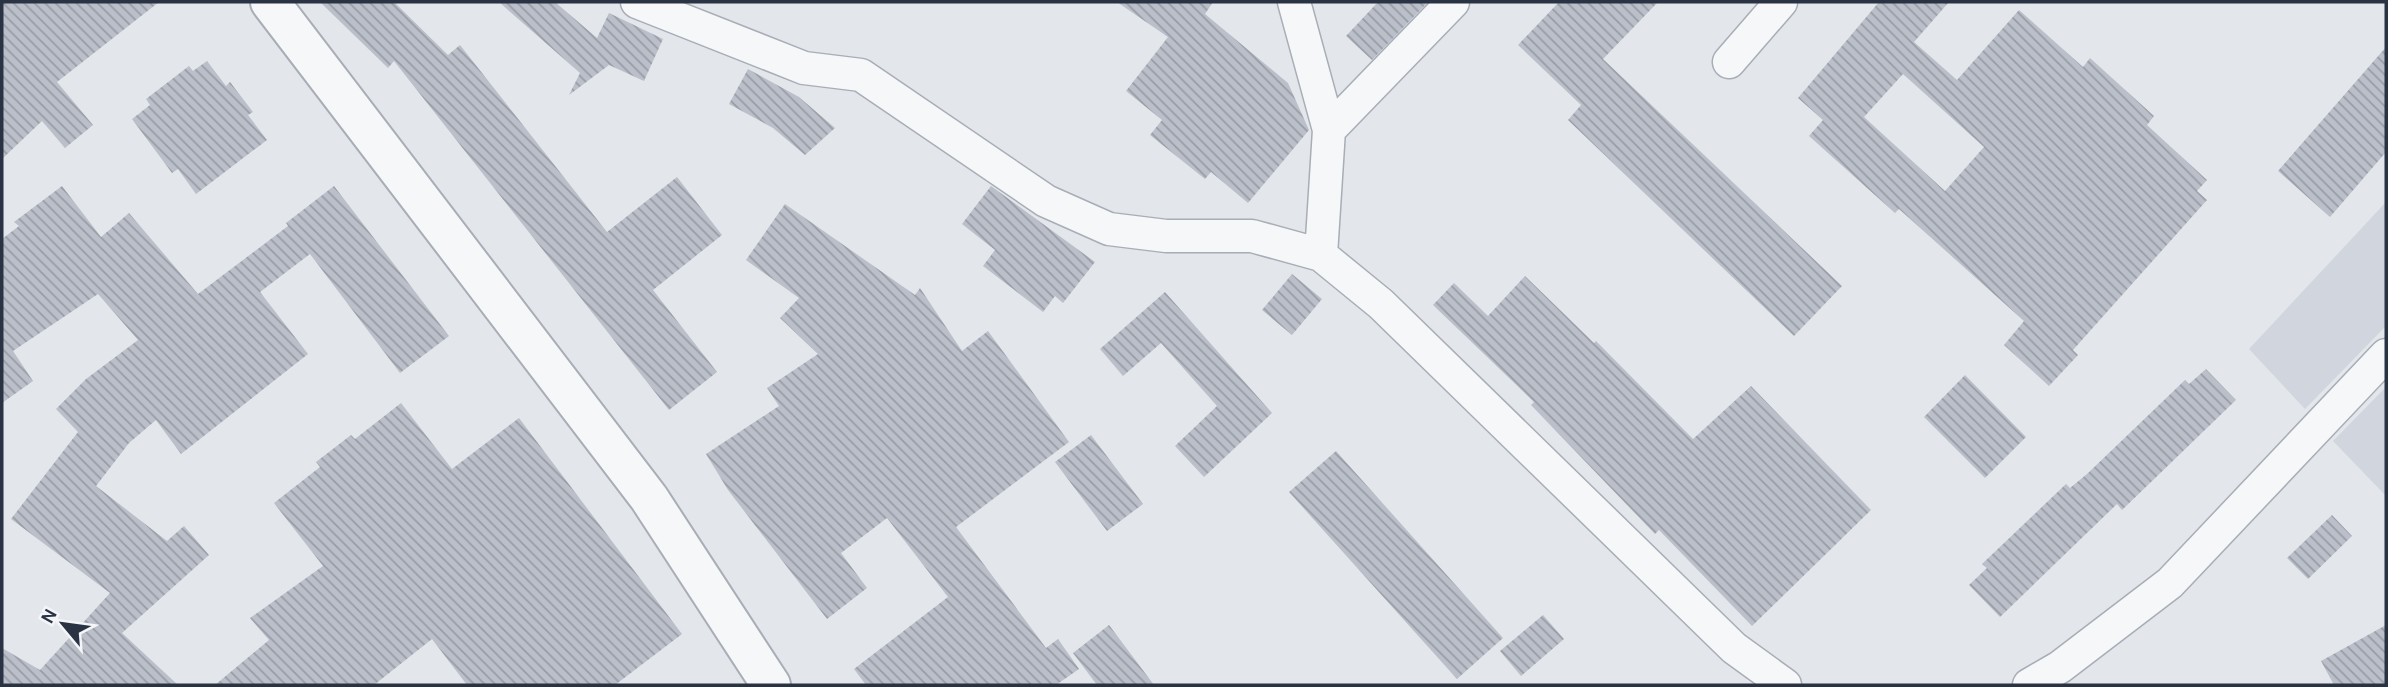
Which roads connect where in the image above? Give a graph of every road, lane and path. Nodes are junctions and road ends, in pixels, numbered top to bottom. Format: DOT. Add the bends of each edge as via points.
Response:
graph roads {
  1 [pos="270,2"];
  2 [pos="637,2"];
  3 [pos="1294,2"];
  4 [pos="1453,2"];
  5 [pos="1782,2"];
  6 [pos="1729,62"];
  7 [pos="1329,130"];
  8 [pos="1321,255"];
  9 [pos="2386,355"];
  10 [pos="771,685"];
  11 [pos="1785,685"];
  12 [pos="2029,685"];
  1 -- 10 [label="street" via="649,498"];
  2 -- 8 [label="street" via="804,68 861,75 1046,201 1109,229 1166,236 1252,236"];
  3 -- 7 [label="street"];
  4 -- 7 [label="street"];
  5 -- 6 [label="street"];
  7 -- 8 [label="street"];
  8 -- 11 [label="street" via="1381,304 1734,649"];
  9 -- 12 [label="street" via="2170,583 2060,667"];
}
